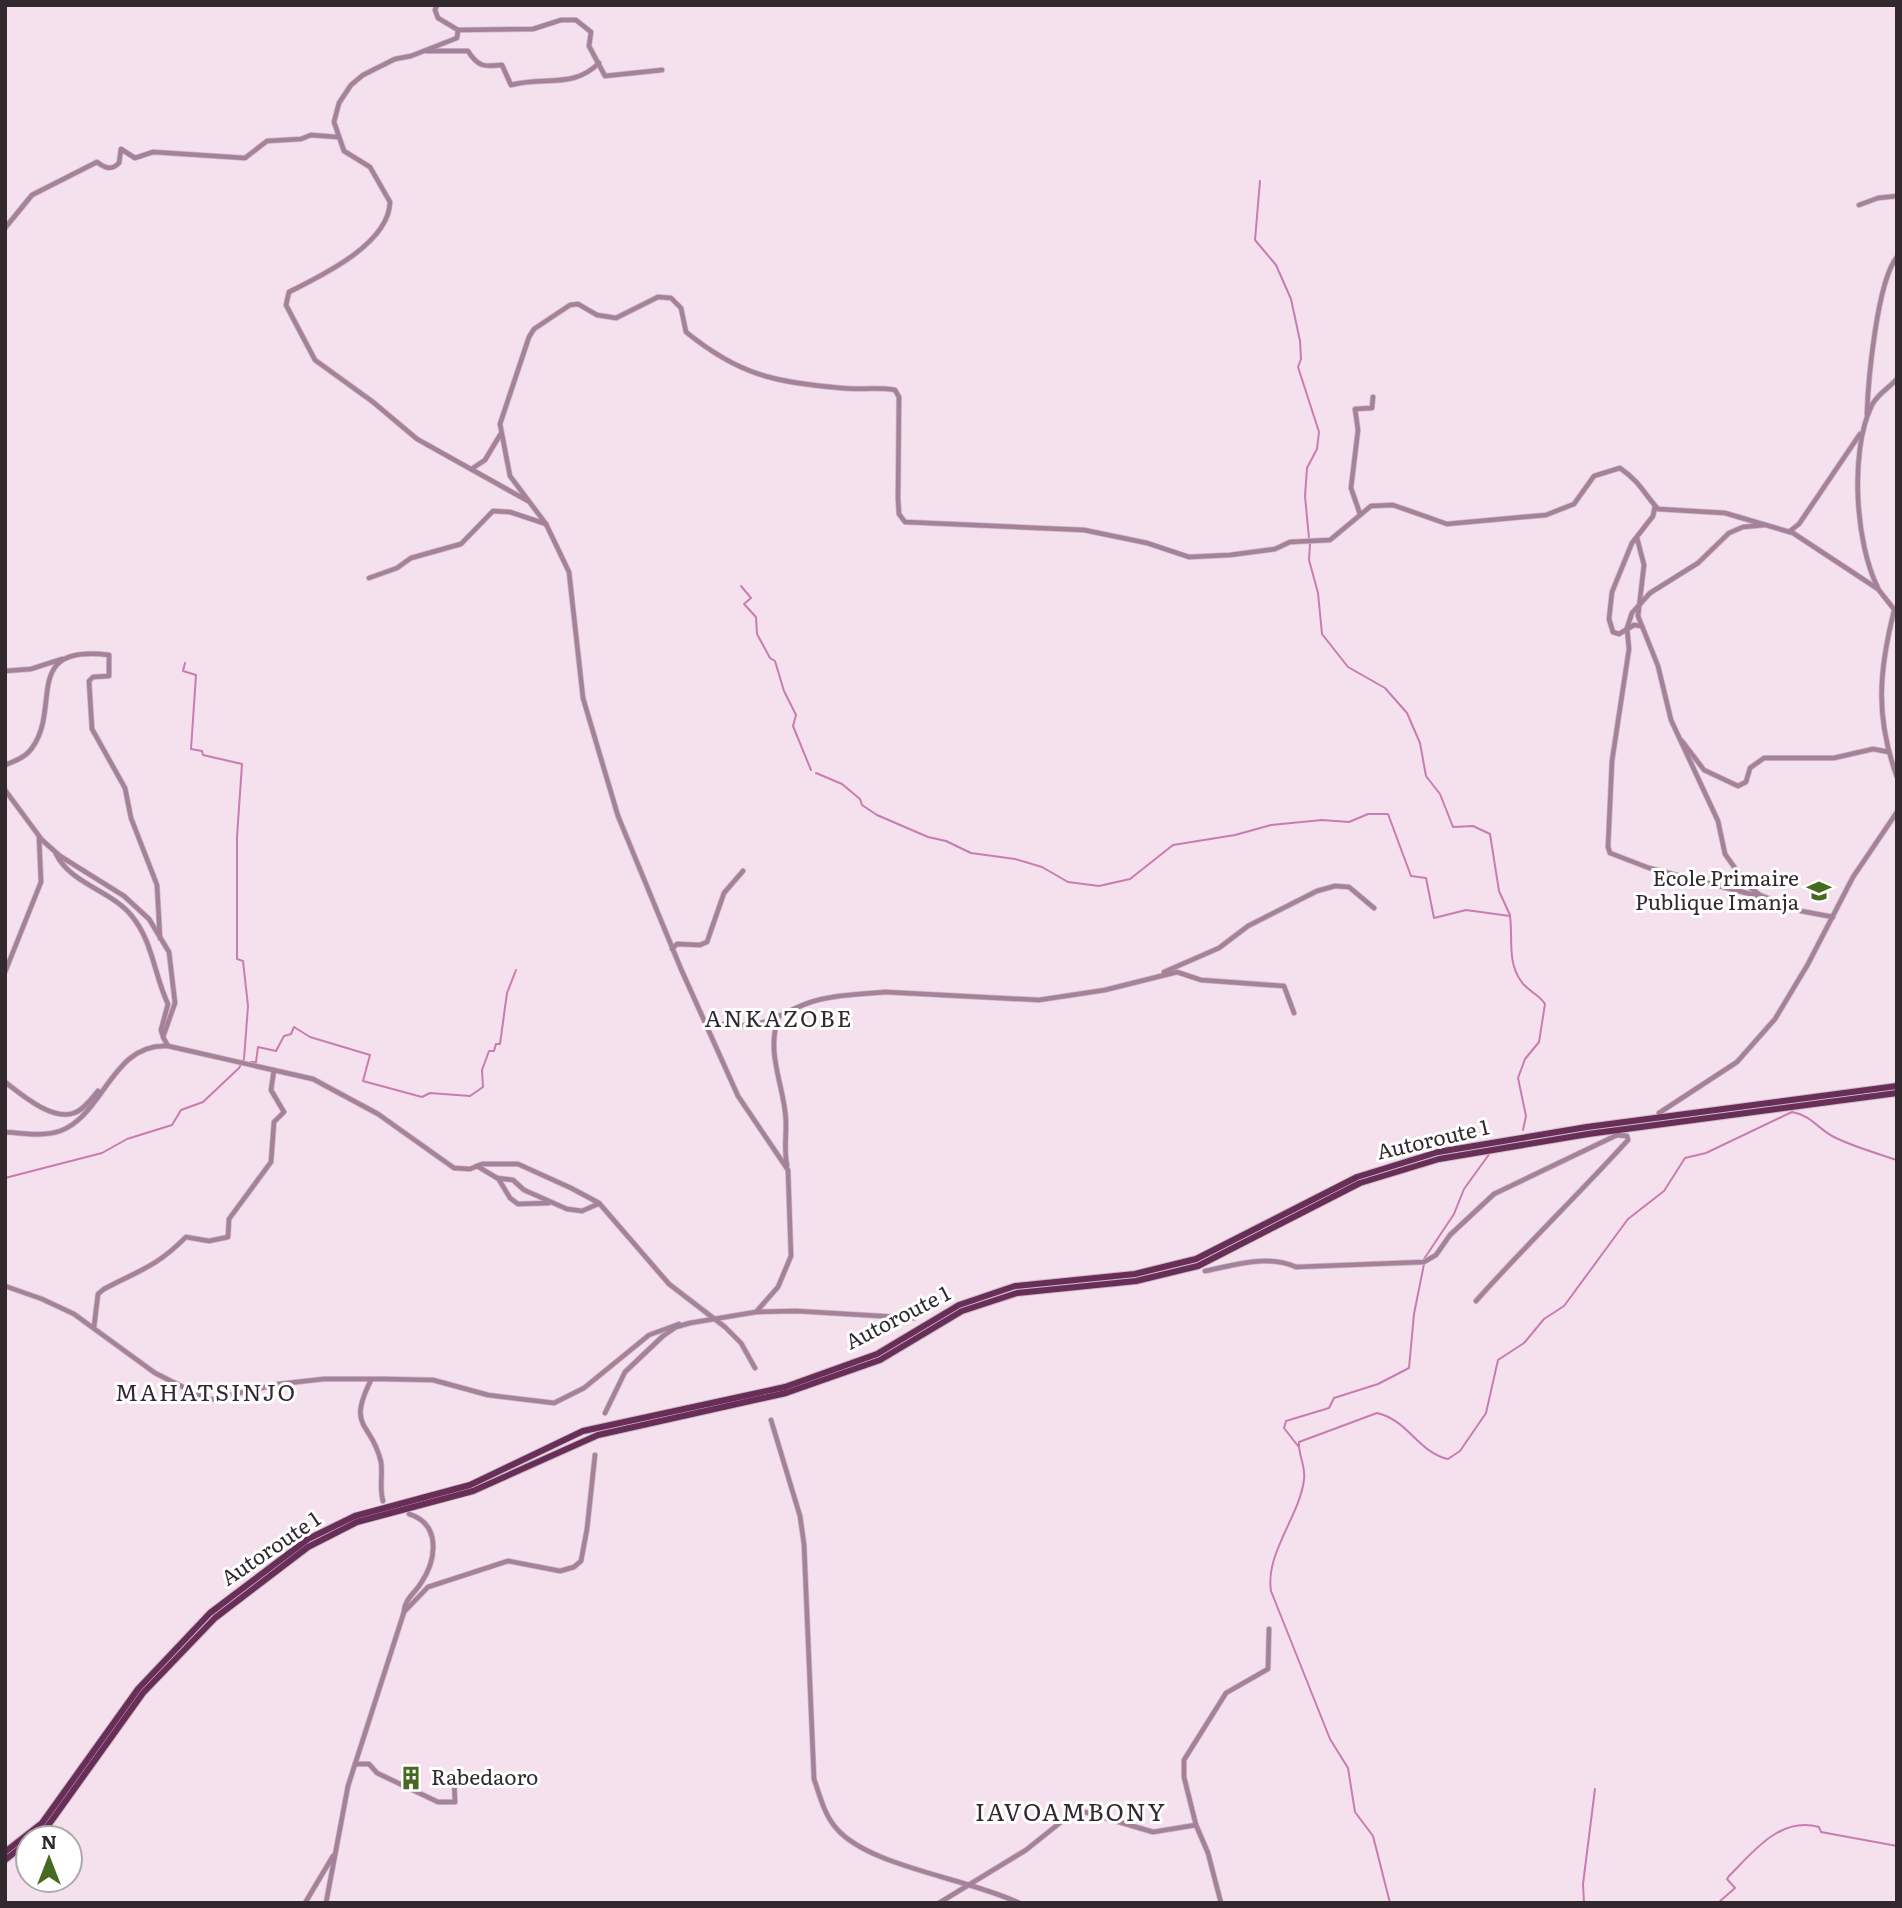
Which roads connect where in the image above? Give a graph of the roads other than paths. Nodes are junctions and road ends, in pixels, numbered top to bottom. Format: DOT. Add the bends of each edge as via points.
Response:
graph roads {
  1 [pos="437,5"];
  2 [pos="458,30"];
  3 [pos="421,50"];
  4 [pos="600,63"];
  5 [pos="662,71"];
  6 [pos="337,137"];
  7 [pos="1897,196"];
  8 [pos="1858,205"];
  9 [pos="5,228"];
  10 [pos="1897,257"];
  11 [pos="1897,379"];
  12 [pos="1373,397"];
  13 [pos="1867,419"];
  14 [pos="1860,434"];
  15 [pos="500,435"];
  16 [pos="472,468"];
  17 [pos="531,502"];
  18 [pos="1655,505"];
  19 [pos="1360,515"];
  20 [pos="546,524"];
  21 [pos="1766,524"];
  22 [pos="1789,531"];
  23 [pos="1637,538"];
  24 [pos="369,578"];
  25 [pos="1878,589"];
  26 [pos="1637,604"];
  27 [pos="1895,612"];
  28 [pos="1641,626"];
  29 [pos="1627,628"];
  30 [pos="64,658"];
  31 [pos="5,671"];
  32 [pos="1679,737"];
  33 [pos="1889,752"];
  34 [pos="5,765"];
  35 [pos="1897,777"];
  36 [pos="5,790"];
  37 [pos="1897,812"];
  38 [pos="39,836"];
  39 [pos="54,850"];
  40 [pos="743,871"];
  41 [pos="1766,898"];
  42 [pos="1374,908"];
  43 [pos="1833,917"];
  44 [pos="160,939"];
  45 [pos="673,948"];
  46 [pos="5,972"];
  47 [pos="1163,974"];
  48 [pos="1294,1013"];
  49 [pos="778,1019"];
  50 [pos="709,1026"];
  51 [pos="163,1037"];
  52 [pos="168,1046"];
  53 [pos="274,1070"];
  54 [pos="5,1082"];
  55 [pos="104,1086"];
  56 [pos="1897,1086"];
  57 [pos="1897,1093"];
  58 [pos="1659,1113"];
  59 [pos="5,1132"];
  60 [pos="476,1166"];
  61 [pos="788,1170"];
  62 [pos="497,1178"];
  63 [pos="553,1203"];
  64 [pos="599,1203"];
  65 [pos="1205,1271"];
  66 [pos="5,1286"];
  67 [pos="1476,1301"];
  68 [pos="756,1312"];
  69 [pos="914,1318"];
  70 [pos="714,1319"];
  71 [pos="690,1323"];
  72 [pos="94,1328"];
  73 [pos="755,1368"];
  74 [pos="371,1380"];
  75 [pos="606,1413"];
  76 [pos="771,1420"];
  77 [pos="595,1455"];
  78 [pos="383,1501"];
  79 [pos="409,1514"];
  80 [pos="404,1612"];
  81 [pos="1269,1629"];
  82 [pos="355,1765"];
  83 [pos="454,1778"];
  84 [pos="49,1824"];
  85 [pos="1196,1825"];
  86 [pos="5,1852"];
  87 [pos="334,1854"];
  88 [pos="974,1884"];
  89 [pos="305,1903"];
  90 [pos="326,1903"];
  91 [pos="939,1903"];
  92 [pos="1019,1903"];
  93 [pos="1221,1903"];
  1 -- 2 [label="street" via="438,18"];
  2 -- 3 [label="street" via="457,38"];
  2 -- 4 [label="street" via="533,29 576,20 591,32 589,47"];
  3 -- 4 [label="street" via="468,51 484,67 502,65 511,85 586,77"];
  3 -- 6 [label="street" via="379,66 351,85 336,111"];
  4 -- 5 [label="street" via="604,76"];
  6 -- 9 [label="street" via="267,141 244,158 153,152 135,158 121,149 115,167 109,169 97,162 32,195"];
  6 -- 16 [label="street" via="344,151 370,167 390,209 373,238 328,272 289,292 286,305 315,360 417,439"];
  7 -- 8 [label="street"];
  10 -- 13 [label="street" via="1887,278 1871,348"];
  11 -- 13 [label="street" via="1875,399"];
  12 -- 19 [label="street" via="1372,408 1355,409 1358,430 1351,488"];
  13 -- 14 [label="street"];
  14 -- 22 [label="street" via="1799,524"];
  14 -- 25 [label="street" via="1860,517 1866,559"];
  15 -- 16 [label="street" via="485,460"];
  15 -- 17 [label="street" via="510,476"];
  15 -- 19 [label="street" via="501,413 534,329 570,305 578,303 597,315 615,318 662,296 678,302 686,332 724,361 748,372 793,382 898,392 898,499 905,522 1084,530 1192,557 1330,540"];
  16 -- 17 [label="street"];
  17 -- 20 [label="street"];
  18 -- 19 [label="street" via="1640,482 1620,468 1594,476 1567,508 1534,517 1447,524 1384,504"];
  18 -- 21 [label="street" via="1684,513 1725,513"];
  18 -- 23 [label="street" via="1653,516"];
  20 -- 24 [label="street" via="494,511 461,544 411,558"];
  20 -- 45 [label="street" via="569,572 576,655 588,718 618,816"];
  21 -- 22 [label="street"];
  21 -- 26 [label="street" via="1729,533 1698,563"];
  22 -- 25 [label="street"];
  23 -- 26 [label="street" via="1644,565"];
  23 -- 29 [label="street" via="1609,603 1611,630 1619,634"];
  25 -- 27 [label="street"];
  26 -- 28 [label="street"];
  26 -- 29 [label="street"];
  27 -- 33 [label="street" via="1880,675 1880,714"];
  28 -- 29 [label="street"];
  28 -- 32 [label="street"];
  29 -- 41 [label="street" via="1629,649 1612,761 1610,853 1649,868"];
  30 -- 31 [label="street" via="31,669"];
  30 -- 34 [label="street" via="50,674 32,748"];
  30 -- 44 [label="street" via="109,655 109,676 89,681 92,729 125,788 131,818 157,885"];
  32 -- 33 [label="street" via="1704,770 1738,786 1763,758 1834,758 1873,749"];
  32 -- 41 [label="street" via="1718,821 1725,854 1747,885"];
  33 -- 35 [label="street"];
  36 -- 38 [label="street"];
  37 -- 43 [label="street" via="1853,877"];
  38 -- 39 [label="street"];
  38 -- 46 [label="street" via="41,882"];
  39 -- 44 [label="street" via="124,896 149,919"];
  39 -- 51 [label="street" via="68,870 123,907 139,926 168,1004"];
  40 -- 45 [label="street" via="724,892 707,942"];
  41 -- 43 [label="street"];
  42 -- 47 [label="street" via="1349,887 1324,888"];
  43 -- 58 [label="street" via="1792,993 1756,1042 1737,1062"];
  44 -- 51 [label="street" via="169,951 175,1003"];
  45 -- 50 [label="street"];
  47 -- 48 [label="street" via="1284,986"];
  47 -- 49 [label="street" via="1105,990 1039,1000 861,994 813,1002"];
  49 -- 50 [label="street"];
  49 -- 61 [label="street" via="772,1041 785,1110"];
  50 -- 61 [label="street" via="738,1096"];
  51 -- 52 [label="street"];
  52 -- 53 [label="street"];
  52 -- 55 [label="street" via="151,1048 123,1064"];
  53 -- 60 [label="street" via="303,1074 365,1105 454,1168"];
  53 -- 72 [label="street" via="271,1090 284,1112 274,1122 272,1158 229,1219 228,1237 209,1241 186,1237 147,1270 104,1289 98,1294"];
  54 -- 55 [label="street" via="63,1114 75,1113"];
  55 -- 59 [label="street" via="87,1112 61,1131"];
  56 -- 86 [label="main road, Autoroute 1" via="1587,1127 1438,1152 1357,1177 1196,1259 1135,1274 1015,1286 959,1305 877,1354 785,1387 583,1431 470,1485 355,1516 308,1539 210,1613 138,1689 43,1823"];
  57 -- 84 [label="main road, Autoroute 1" via="1439,1158 1360,1183 1198,1266 1136,1281 1017,1293 962,1311 880,1360 798,1389 598,1435 473,1491 357,1522 308,1547 215,1618 143,1693"];
  60 -- 62 [label="street"];
  60 -- 64 [label="street" via="518,1164"];
  61 -- 68 [label="street" via="791,1256 778,1287"];
  62 -- 63 [label="street" via="513,1180"];
  62 -- 63 [label="street" via="518,1204"];
  63 -- 64 [label="street" via="582,1211"];
  64 -- 70 [label="street" via="669,1284"];
  65 -- 67 [label="street" via="1277,1260 1304,1268 1424,1262 1494,1194 1616,1135 1627,1136"];
  66 -- 72 [label="street" via="58,1305"];
  68 -- 69 [label="street"];
  68 -- 70 [label="street"];
  70 -- 71 [label="street"];
  70 -- 73 [label="street" via="741,1343"];
  71 -- 74 [label="street" via="670,1325 649,1335 584,1388 554,1403 488,1395 433,1380"];
  71 -- 75 [label="street" via="676,1327 638,1358 625,1372"];
  72 -- 74 [label="street" via="155,1373 209,1399 279,1384"];
  74 -- 78 [label="street" via="359,1407 366,1435 380,1459"];
  76 -- 88 [label="street" via="802,1528 814,1779 825,1814 850,1842 869,1853"];
  77 -- 80 [label="street" via="587,1529 580,1561 574,1567 560,1571 508,1561 429,1587"];
  79 -- 80 [label="street" via="426,1522 434,1539 429,1567"];
  80 -- 82 [label="street"];
  81 -- 85 [label="street" via="1268,1669 1226,1693 1184,1760"];
  82 -- 83 [label="street" via="369,1764 377,1773 438,1802 455,1802"];
  82 -- 87 [label="street"];
  85 -- 88 [label="street" via="1153,1832 1085,1812 1066,1818"];
  85 -- 93 [label="street"];
  87 -- 89 [label="street"];
  87 -- 90 [label="street"];
  88 -- 91 [label="street"];
  88 -- 92 [label="street"];
}
